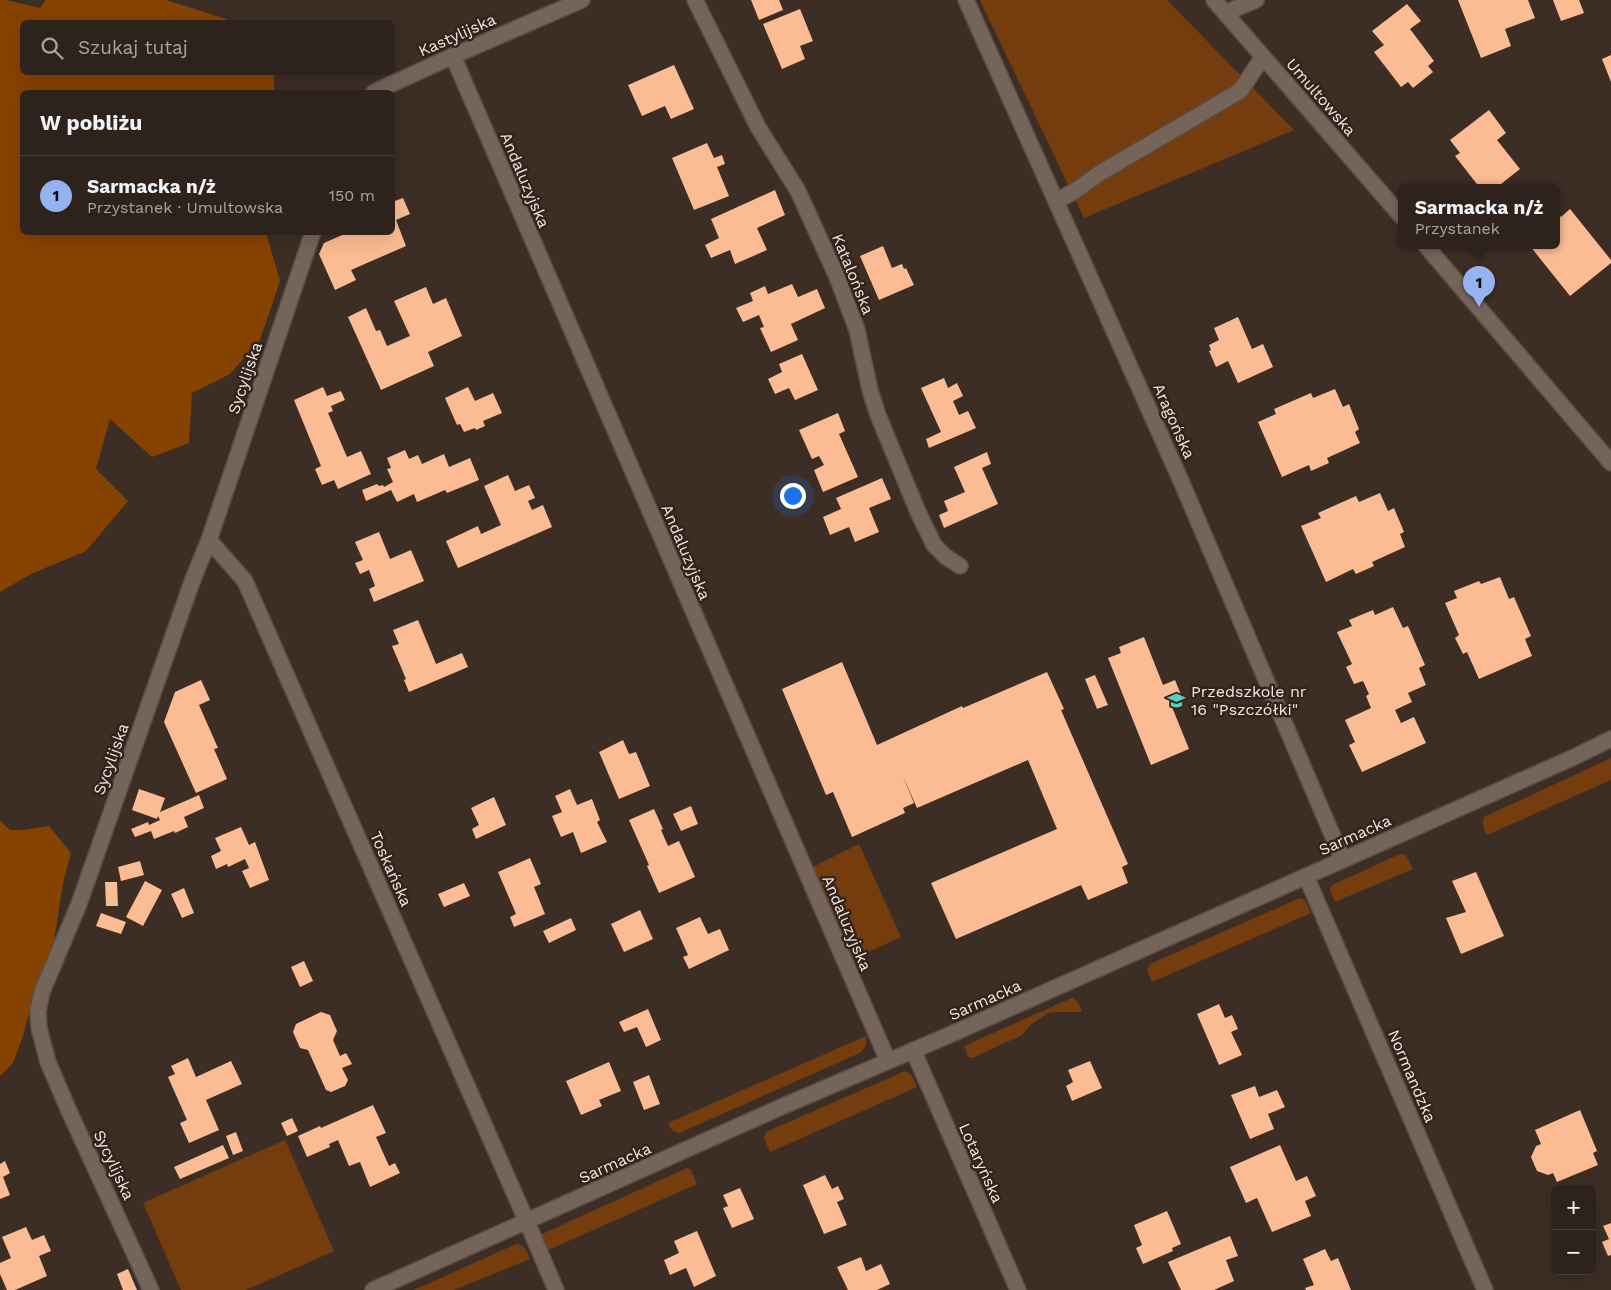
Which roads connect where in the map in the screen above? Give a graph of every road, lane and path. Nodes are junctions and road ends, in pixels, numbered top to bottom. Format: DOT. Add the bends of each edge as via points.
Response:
graph roads {
  1 [pos="582,0"];
  2 [pos="695,0"];
  3 [pos="966,0"];
  4 [pos="1214,0"];
  5 [pos="1256,0"];
  6 [pos="1225,13"];
  7 [pos="452,56"];
  8 [pos="1263,57"];
  9 [pos="378,90"];
  10 [pos="1056,200"];
  11 [pos="1398,212"];
  12 [pos="311,235"];
  13 [pos="1429,249"];
  14 [pos="1609,456"];
  15 [pos="209,540"];
  16 [pos="960,566"];
  17 [pos="1611,739"];
  18 [pos="1344,860"];
  19 [pos="1306,876"];
  20 [pos="913,1050"];
  21 [pos="888,1061"];
  22 [pos="527,1222"];
  23 [pos="151,1290"];
  24 [pos="372,1290"];
  25 [pos="556,1290"];
  26 [pos="1018,1290"];
  27 [pos="1485,1290"];
  1 -- 7 [label="street, Kastylijska"];
  2 -- 16 [label="street, Katalońska" via="747,106 798,192 837,277 857,330 878,415 918,512 934,545"];
  3 -- 10 [label="street, Aragońska"];
  4 -- 6 [label="street, Umultowska"];
  5 -- 6 [label="street"];
  6 -- 8 [label="street, Umultowska"];
  7 -- 9 [label="street, Kastylijska"];
  7 -- 21 [label="street, Andaluzyjska"];
  8 -- 10 [label="street" via="1240,91"];
  8 -- 11 [label="street, Umultowska"];
  10 -- 18 [label="street, Aragońska"];
  12 -- 15 [label="street, Sycylijska"];
  13 -- 14 [label="street"];
  15 -- 22 [label="street, Toskańska" via="245,581"];
  15 -- 23 [label="street, Sycylijska" via="78,904 42,992 38,1011 48,1062"];
  17 -- 18 [label="street, Sarmacka"];
  18 -- 19 [label="street, Sarmacka"];
  19 -- 20 [label="street, Sarmacka"];
  19 -- 27 [label="street, Normandzka"];
  20 -- 21 [label="street, Sarmacka"];
  20 -- 26 [label="street, Lotaryńska"];
  21 -- 22 [label="street, Sarmacka"];
  22 -- 24 [label="street, Sarmacka"];
  22 -- 25 [label="street, Toskańska"];
}
